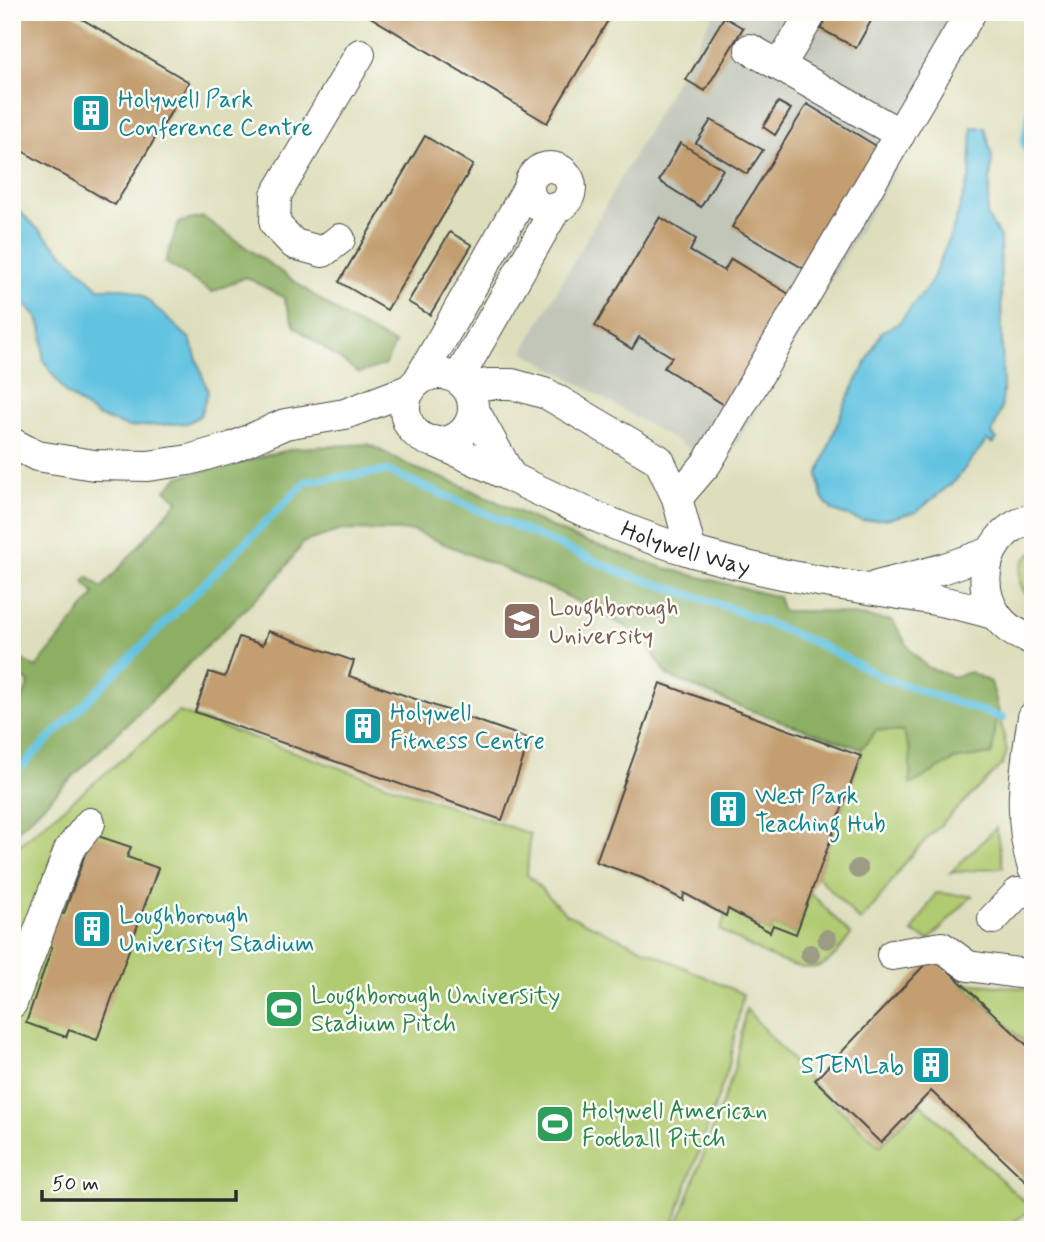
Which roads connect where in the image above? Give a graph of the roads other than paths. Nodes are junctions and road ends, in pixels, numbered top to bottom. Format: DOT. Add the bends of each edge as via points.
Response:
graph roads {
  1 [pos="812,12"];
  2 [pos="971,12"];
  3 [pos="750,49"];
  4 [pos="360,54"];
  5 [pos="780,66"];
  6 [pos="900,134"];
  7 [pos="340,239"];
  8 [pos="414,385"];
  9 [pos="466,392"];
  10 [pos="345,414"];
  11 [pos="423,436"];
  12 [pos="12,443"];
  13 [pos="510,475"];
  14 [pos="677,498"];
  15 [pos="1029,513"];
  16 [pos="691,551"];
  17 [pos="991,552"];
  18 [pos="870,588"];
  19 [pos="996,615"];
  20 [pos="1033,639"];
  21 [pos="1033,717"];
  22 [pos="90,823"];
  23 [pos="1025,881"];
  24 [pos="978,936"];
  25 [pos="892,955"];
  26 [pos="1033,975"];
  27 [pos="12,1003"];
  1 -- 5 [label="street"];
  2 -- 6 [label="street"];
  3 -- 5 [label="street"];
  4 -- 7 [label="street" via="276,195 275,224 294,244 323,251"];
  5 -- 6 [label="street"];
  6 -- 14 [label="street" via="707,463"];
  8 -- 9 [label="street" via="438,374"];
  8 -- 9 [label="street" via="529,181 547,166 562,171 571,184 568,200 556,208"];
  8 -- 10 [label="street"];
  8 -- 11 [label="street" via="405,410 407,421"];
  9 -- 11 [label="street" via="471,419 465,430 445,441"];
  9 -- 13 [label="street"];
  9 -- 14 [label="street" via="488,384 512,384 547,394 659,460"];
  10 -- 11 [label="street, Holywell Way"];
  10 -- 12 [label="street" via="285,424 233,447 148,466 94,465 37,456"];
  11 -- 13 [label="street, Holywell Way"];
  13 -- 16 [label="street, Holywell Way" via="559,502"];
  14 -- 16 [label="street"];
  15 -- 17 [label="street, Holywell Way"];
  16 -- 18 [label="street, Holywell Way" via="808,579"];
  17 -- 18 [label="street, Holywell Way"];
  17 -- 19 [label="street" via="985,584"];
  18 -- 19 [label="street, Holywell Way"];
  19 -- 20 [label="street, Holywell Way" via="1009,628"];
  21 -- 23 [label="street" via="1023,792 1028,852"];
  22 -- 27 [label="street" via="69,850"];
  23 -- 24 [label="street"];
  24 -- 25 [label="street"];
  24 -- 26 [label="street" via="968,966"];
}
